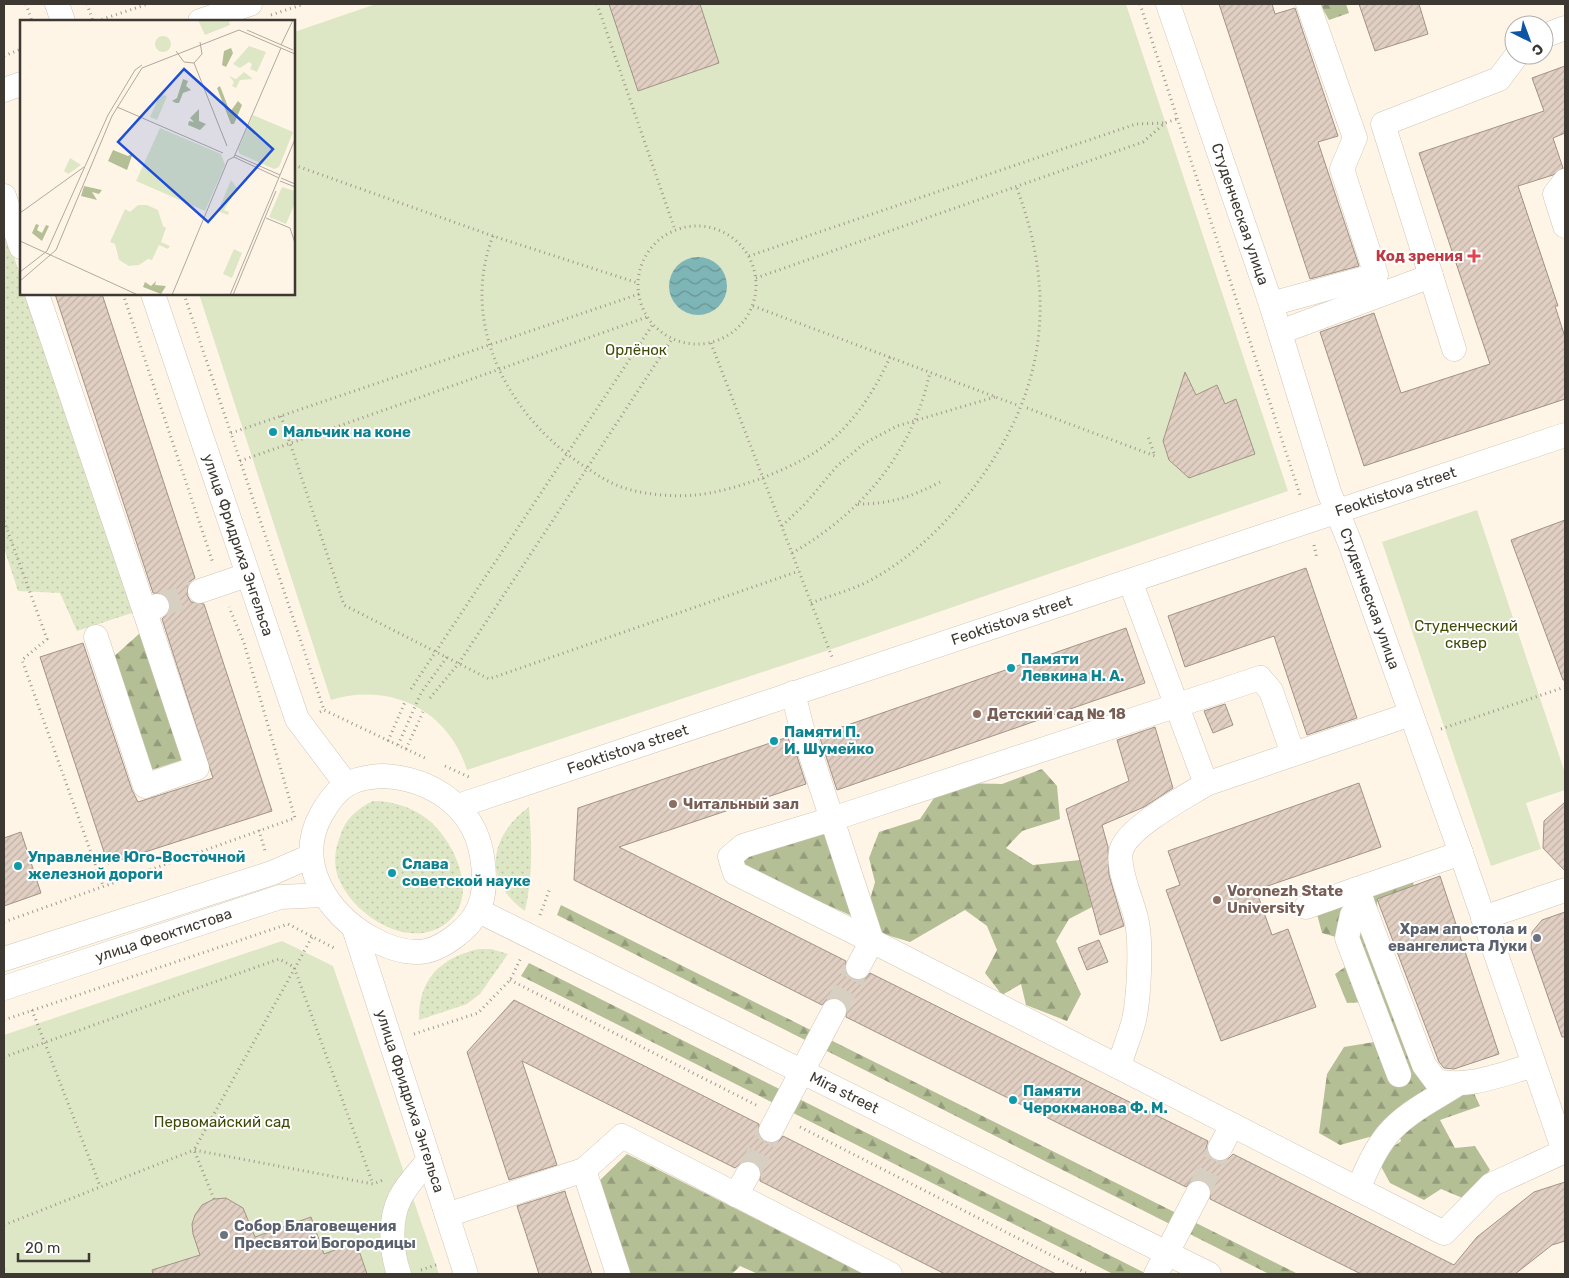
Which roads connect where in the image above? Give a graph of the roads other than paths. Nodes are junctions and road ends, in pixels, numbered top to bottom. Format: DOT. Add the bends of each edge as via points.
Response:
graph roads {
  1 [pos="57,4"];
  2 [pos="1168,4"];
  3 [pos="1308,4"];
  4 [pos="256,11"];
  5 [pos="63,20"];
  6 [pos="206,20"];
  7 [pos="1510,65"];
  8 [pos="20,84"];
  9 [pos="4,90"];
  10 [pos="1565,182"];
  11 [pos="4,196"];
  12 [pos="1565,226"];
  13 [pos="20,244"];
  14 [pos="1431,276"];
  15 [pos="37,295"];
  16 [pos="153,295"];
  17 [pos="1272,304"];
  18 [pos="1280,332"];
  19 [pos="1454,349"];
  20 [pos="1565,435"];
  21 [pos="1338,512"];
  22 [pos="247,575"];
  23 [pos="1130,581"];
  24 [pos="200,591"];
  25 [pos="96,637"];
  26 [pos="793,693"];
  27 [pos="1178,705"];
  28 [pos="1415,724"];
  29 [pos="1293,754"];
  30 [pos="346,784"];
  31 [pos="1206,784"];
  32 [pos="458,806"];
  33 [pos="832,819"];
  34 [pos="1461,853"];
  35 [pos="311,856"];
  36 [pos="1565,890"];
  37 [pos="324,895"];
  38 [pos="1360,895"];
  39 [pos="1306,907"];
  40 [pos="479,911"];
  41 [pos="1483,918"];
  42 [pos="354,928"];
  43 [pos="872,940"];
  44 [pos="4,959"];
  45 [pos="858,967"];
  46 [pos="4,988"];
  47 [pos="834,1011"];
  48 [pos="1534,1065"];
  49 [pos="1119,1067"];
  50 [pos="802,1071"];
  51 [pos="1399,1075"];
  52 [pos="1456,1084"];
  53 [pos="1232,1125"];
  54 [pos="771,1130"];
  55 [pos="1220,1148"];
  56 [pos="1565,1151"];
  57 [pos="428,1160"];
  58 [pos="584,1170"];
  59 [pos="748,1174"];
  60 [pos="1358,1190"];
  61 [pos="1198,1193"];
  62 [pos="736,1195"];
  63 [pos="447,1215"];
  64 [pos="1167,1253"];
  65 [pos="399,1274"];
  66 [pos="466,1274"];
  67 [pos="618,1274"];
  68 [pos="890,1274"];
  69 [pos="1156,1274"];
  70 [pos="1209,1274"];
  1 -- 5 [label="street"];
  2 -- 17 [label="street, Студенческая улица"];
  3 -- 17 [label="street" via="1355,138 1342,169 1376,275"];
  4 -- 6 [label="street"];
  7 -- 14 [label="street" via="1499,79 1383,124"];
  8 -- 9 [label="street"];
  10 -- 12 [label="street" via="1555,194"];
  11 -- 13 [label="street"];
  14 -- 18 [label="street"];
  14 -- 19 [label="street"];
  15 -- 25 [label="street" via="151,609 197,768 145,786"];
  16 -- 22 [label="street, улица Фридриха Энгельса"];
  17 -- 18 [label="street, Студенческая улица"];
  18 -- 21 [label="street, Студенческая улица" via="1328,492"];
  20 -- 21 [label="street, Feoktistova street"];
  21 -- 23 [label="street, Feoktistova street"];
  21 -- 28 [label="street, Студенческая улица"];
  22 -- 24 [label="street"];
  22 -- 30 [label="street, улица Фридриха Энгельса" via="297,719"];
  23 -- 26 [label="street, Feoktistova street"];
  23 -- 27 [label="street"];
  26 -- 32 [label="street, Feoktistova street"];
  26 -- 33 [label="street"];
  27 -- 29 [label="street" via="1260,678 1271,691"];
  27 -- 31 [label="street"];
  27 -- 33 [label="street"];
  28 -- 29 [label="street"];
  28 -- 34 [label="street, Студенческая улица"];
  29 -- 31 [label="street"];
  30 -- 32 [label="street" via="364,777 404,778 422,783"];
  30 -- 35 [label="street" via="320,817 313,834"];
  31 -- 49 [label="street" via="1158,813 1122,848 1121,867 1137,920 1140,954 1134,1019"];
  32 -- 40 [label="street" via="481,849 485,892"];
  33 -- 43 [label="street"];
  33 -- 43 [label="street" via="743,846 730,857 735,873"];
  34 -- 38 [label="street"];
  34 -- 41 [label="street, Студенческая улица"];
  35 -- 37 [label="street" via="312,868"];
  35 -- 44 [label="street, улица Феоктистова" via="272,873"];
  36 -- 41 [label="street"];
  37 -- 42 [label="street" via="333,909"];
  37 -- 46 [label="street, улица Феоктистова" via="280,897"];
  38 -- 39 [label="street"];
  38 -- 51 [label="street" via="1347,938"];
  38 -- 52 [label="street" via="1424,1066 1436,1082"];
  40 -- 42 [label="street" via="472,922 453,938 418,952 392,948"];
  40 -- 50 [label="street, Mira street"];
  41 -- 48 [label="street, Студенческая улица"];
  42 -- 57 [label="street, улица Фридриха Энгельса"];
  43 -- 45 [label="street"];
  43 -- 49 [label="street"];
  47 -- 50 [label="street"];
  48 -- 52 [label="street"];
  48 -- 56 [label="street, Студенческая улица"];
  49 -- 53 [label="street"];
  50 -- 54 [label="street"];
  50 -- 64 [label="street, Mira street"];
  52 -- 60 [label="street" via="1415,1110 1388,1134 1372,1158"];
  53 -- 55 [label="street"];
  53 -- 60 [label="street"];
  56 -- 60 [label="street" via="1491,1185 1444,1234"];
  57 -- 63 [label="street, улица Фридриха Энгельса"];
  57 -- 65 [label="street" via="400,1197 396,1210 393,1251"];
  58 -- 62 [label="street" via="622,1136"];
  58 -- 63 [label="street"];
  58 -- 67 [label="street"];
  59 -- 62 [label="street"];
  61 -- 64 [label="street"];
  62 -- 68 [label="street"];
  63 -- 66 [label="street, улица Фридриха Энгельса"];
  64 -- 69 [label="street"];
  64 -- 70 [label="street, Mira street"];
}
